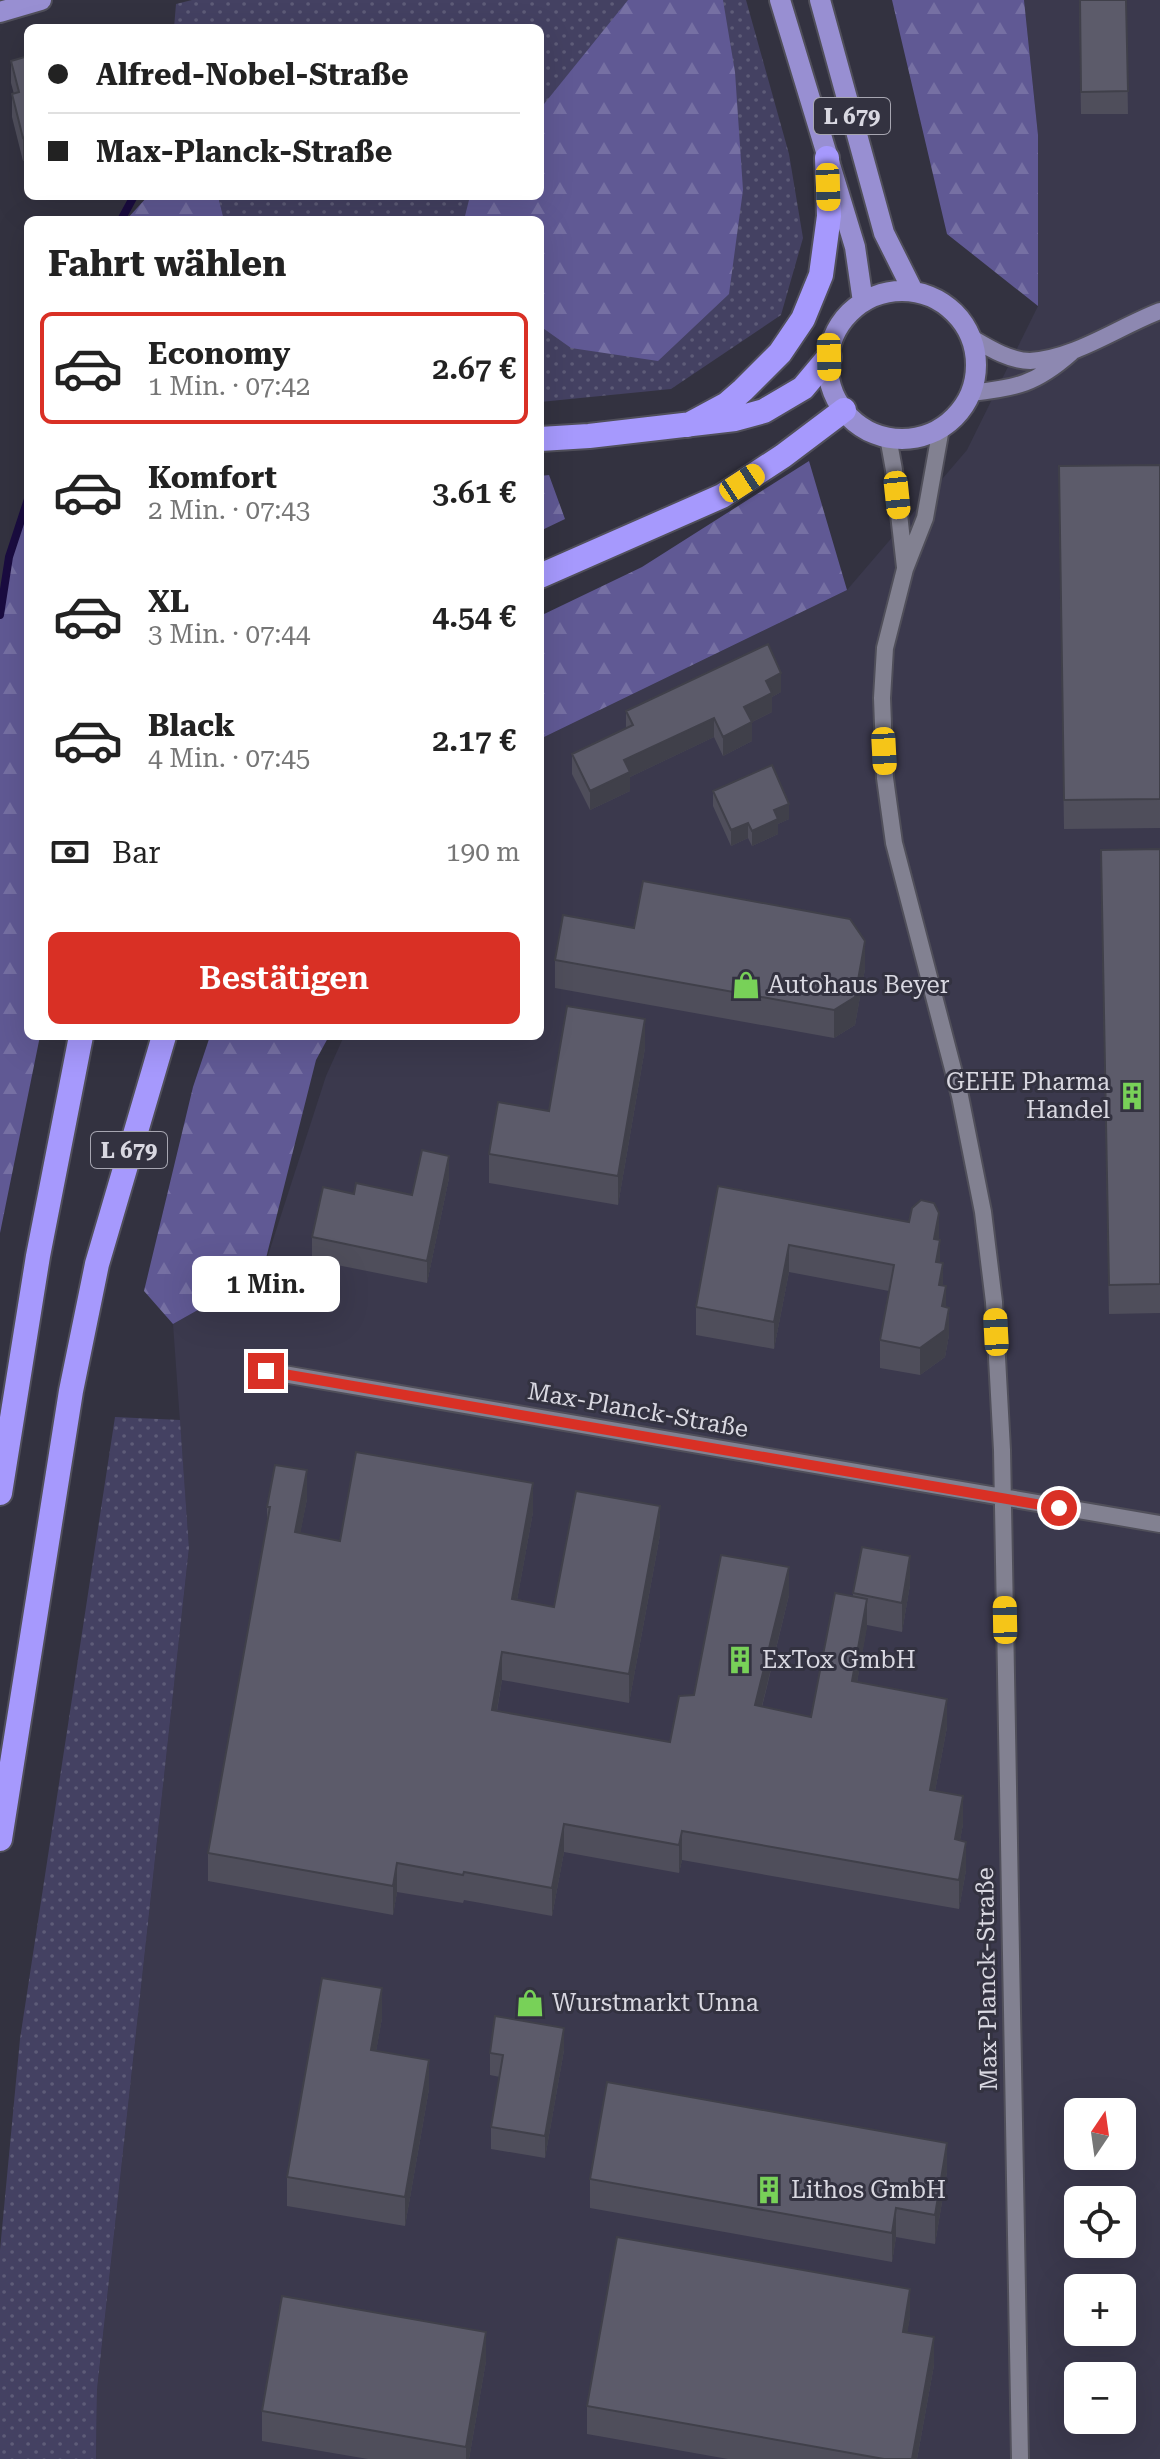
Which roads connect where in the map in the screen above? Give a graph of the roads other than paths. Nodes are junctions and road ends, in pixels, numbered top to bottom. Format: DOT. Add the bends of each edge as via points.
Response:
graph roads {
  1 [pos="41,0"];
  2 [pos="780,0"];
  3 [pos="820,0"];
  4 [pos="0,12"];
  5 [pos="827,158"];
  6 [pos="913,291"];
  7 [pos="863,302"];
  8 [pos="1160,311"];
  9 [pos="972,338"];
  10 [pos="1073,351"];
  11 [pos="829,357"];
  12 [pos="971,393"];
  13 [pos="844,410"];
  14 [pos="688,425"];
  15 [pos="941,428"];
  16 [pos="888,437"];
  17 [pos="544,439"];
  18 [pos="905,569"];
  19 [pos="544,574"];
  20 [pos="80,1040"];
  21 [pos="163,1040"];
  22 [pos="266,1371"];
  23 [pos="0,1493"];
  24 [pos="1003,1498"];
  25 [pos="1160,1524"];
  26 [pos="0,1839"];
  27 [pos="1020,2459"];
  1 -- 4 [label="main road"];
  2 -- 5 [label="main road, L 679"];
  3 -- 6 [label="main road, L 679" via="884,233"];
  5 -- 7 [label="main road, L 679" via="855,247"];
  5 -- 14 [label="highway, L 679" via="829,216 821,275 803,319 780,353 743,390"];
  6 -- 7 [label="main road" via="887,292"];
  6 -- 9 [label="main road" via="938,299 959,316"];
  7 -- 11 [label="main road" via="839,325"];
  8 -- 10 [label="main road"];
  9 -- 10 [label="main road" via="1009,357 1030,361"];
  9 -- 12 [label="main road" via="977,365"];
  10 -- 12 [label="main road" via="1024,385"];
  11 -- 13 [label="main road" via="834,394"];
  11 -- 14 [label="highway, L 679" via="803,388 764,411"];
  12 -- 15 [label="main road"];
  13 -- 16 [label="main road" via="857,423"];
  13 -- 19 [label="highway" via="722,496"];
  14 -- 17 [label="highway, L 679"];
  15 -- 16 [label="main road" via="915,437"];
  15 -- 18 [label="street, Max-Planck-Straße" via="925,518"];
  16 -- 18 [label="street, Max-Planck-Straße"];
  18 -- 24 [label="street, Max-Planck-Straße" via="885,648 885,778 894,843 960,1096 983,1212 994,1302"];
  20 -- 23 [label="highway, L 679"];
  21 -- 26 [label="highway, L 679" via="97,1264 71,1391"];
  22 -- 24 [label="street, Max-Planck-Straße"];
  24 -- 25 [label="street"];
  24 -- 27 [label="street, Max-Planck-Straße"];
}
